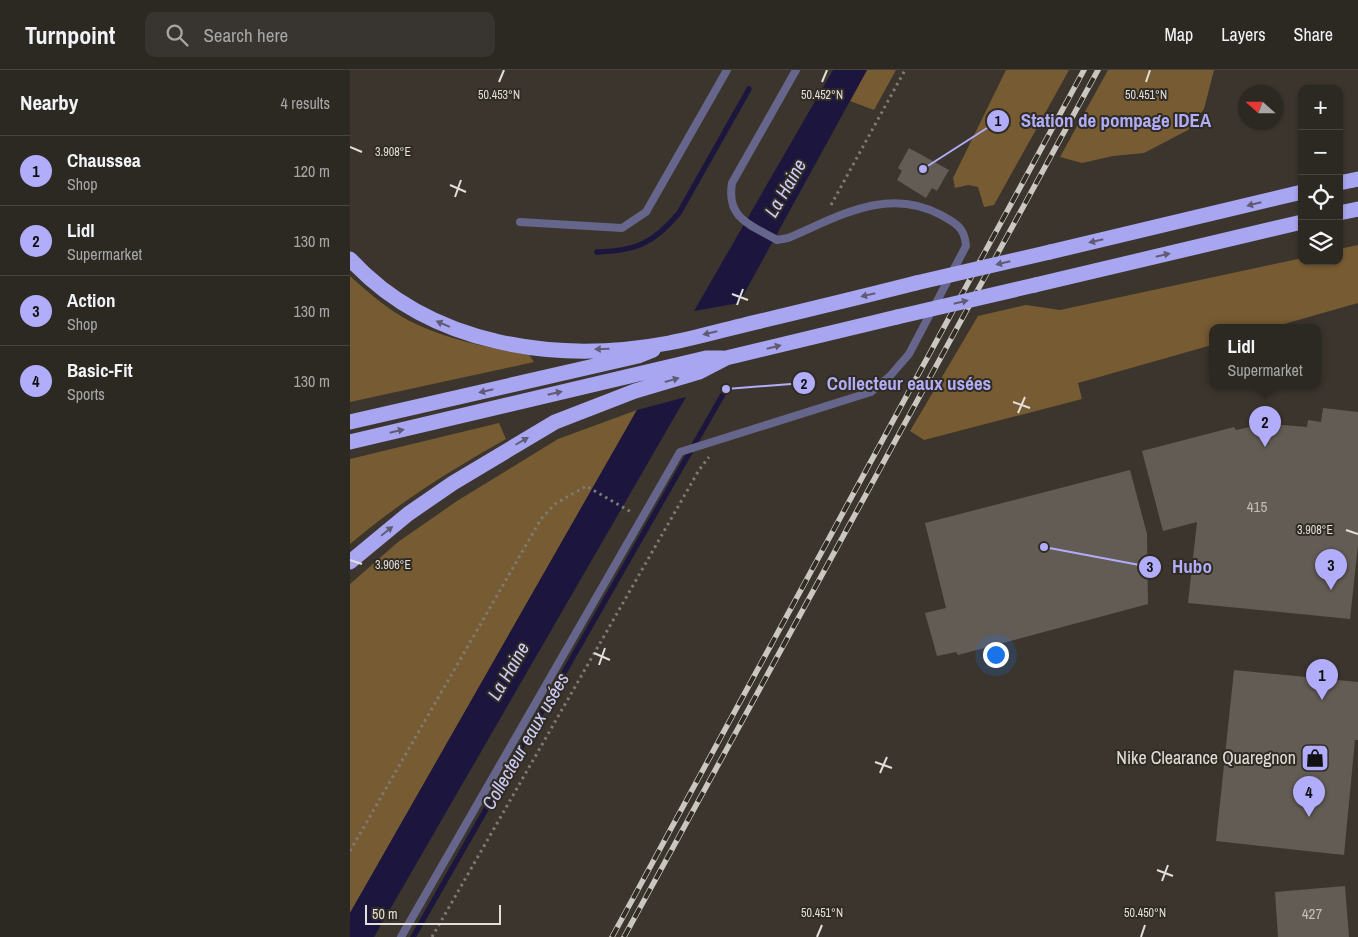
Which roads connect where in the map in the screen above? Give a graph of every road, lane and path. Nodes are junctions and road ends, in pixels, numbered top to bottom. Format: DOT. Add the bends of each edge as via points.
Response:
graph roads {
  1 [pos="727,70"];
  2 [pos="796,70"];
  3 [pos="905,70"];
  4 [pos="1358,179"];
  5 [pos="1343,182"];
  6 [pos="1298,193"];
  7 [pos="1358,208"];
  8 [pos="1343,212"];
  9 [pos="520,222"];
  10 [pos="1298,223"];
  11 [pos="816,226"];
  12 [pos="350,259"];
  13 [pos="668,343"];
  14 [pos="726,358"];
  15 [pos="350,422"];
  16 [pos="350,442"];
  17 [pos="710,455"];
  18 [pos="625,508"];
  19 [pos="350,562"];
  20 [pos="350,851"];
  21 [pos="401,937"];
  22 [pos="432,937"];
  1 -- 9 [label="lane" via="646,212 622,228"];
  2 -- 11 [label="lane" via="732,182 730,197 740,219 778,240"];
  3 -- 11 [label="path" via="833,203"];
  4 -- 5 [label="highway"];
  6 -- 13 [label="highway, one-way, bridge"];
  7 -- 8 [label="highway"];
  14 -- 10 [label="highway, one-way, bridge"];
  11 -- 21 [label="lane" via="861,206 888,202 935,212 957,224 965,236 966,246 909,354 871,392 680,452"];
  13 -- 12 [label="highway, one-way" via="554,351 484,338 446,326 413,310 390,295"];
  13 -- 15 [label="highway, one-way" via="638,356"];
  16 -- 14 [label="highway, one-way" via="706,358"];
  19 -- 14 [label="highway, one-way" via="408,514 453,483 555,422 635,391 699,372"];
  17 -- 22 [label="path"];
  18 -- 20 [label="path" via="586,486 555,504 541,519"];
}
